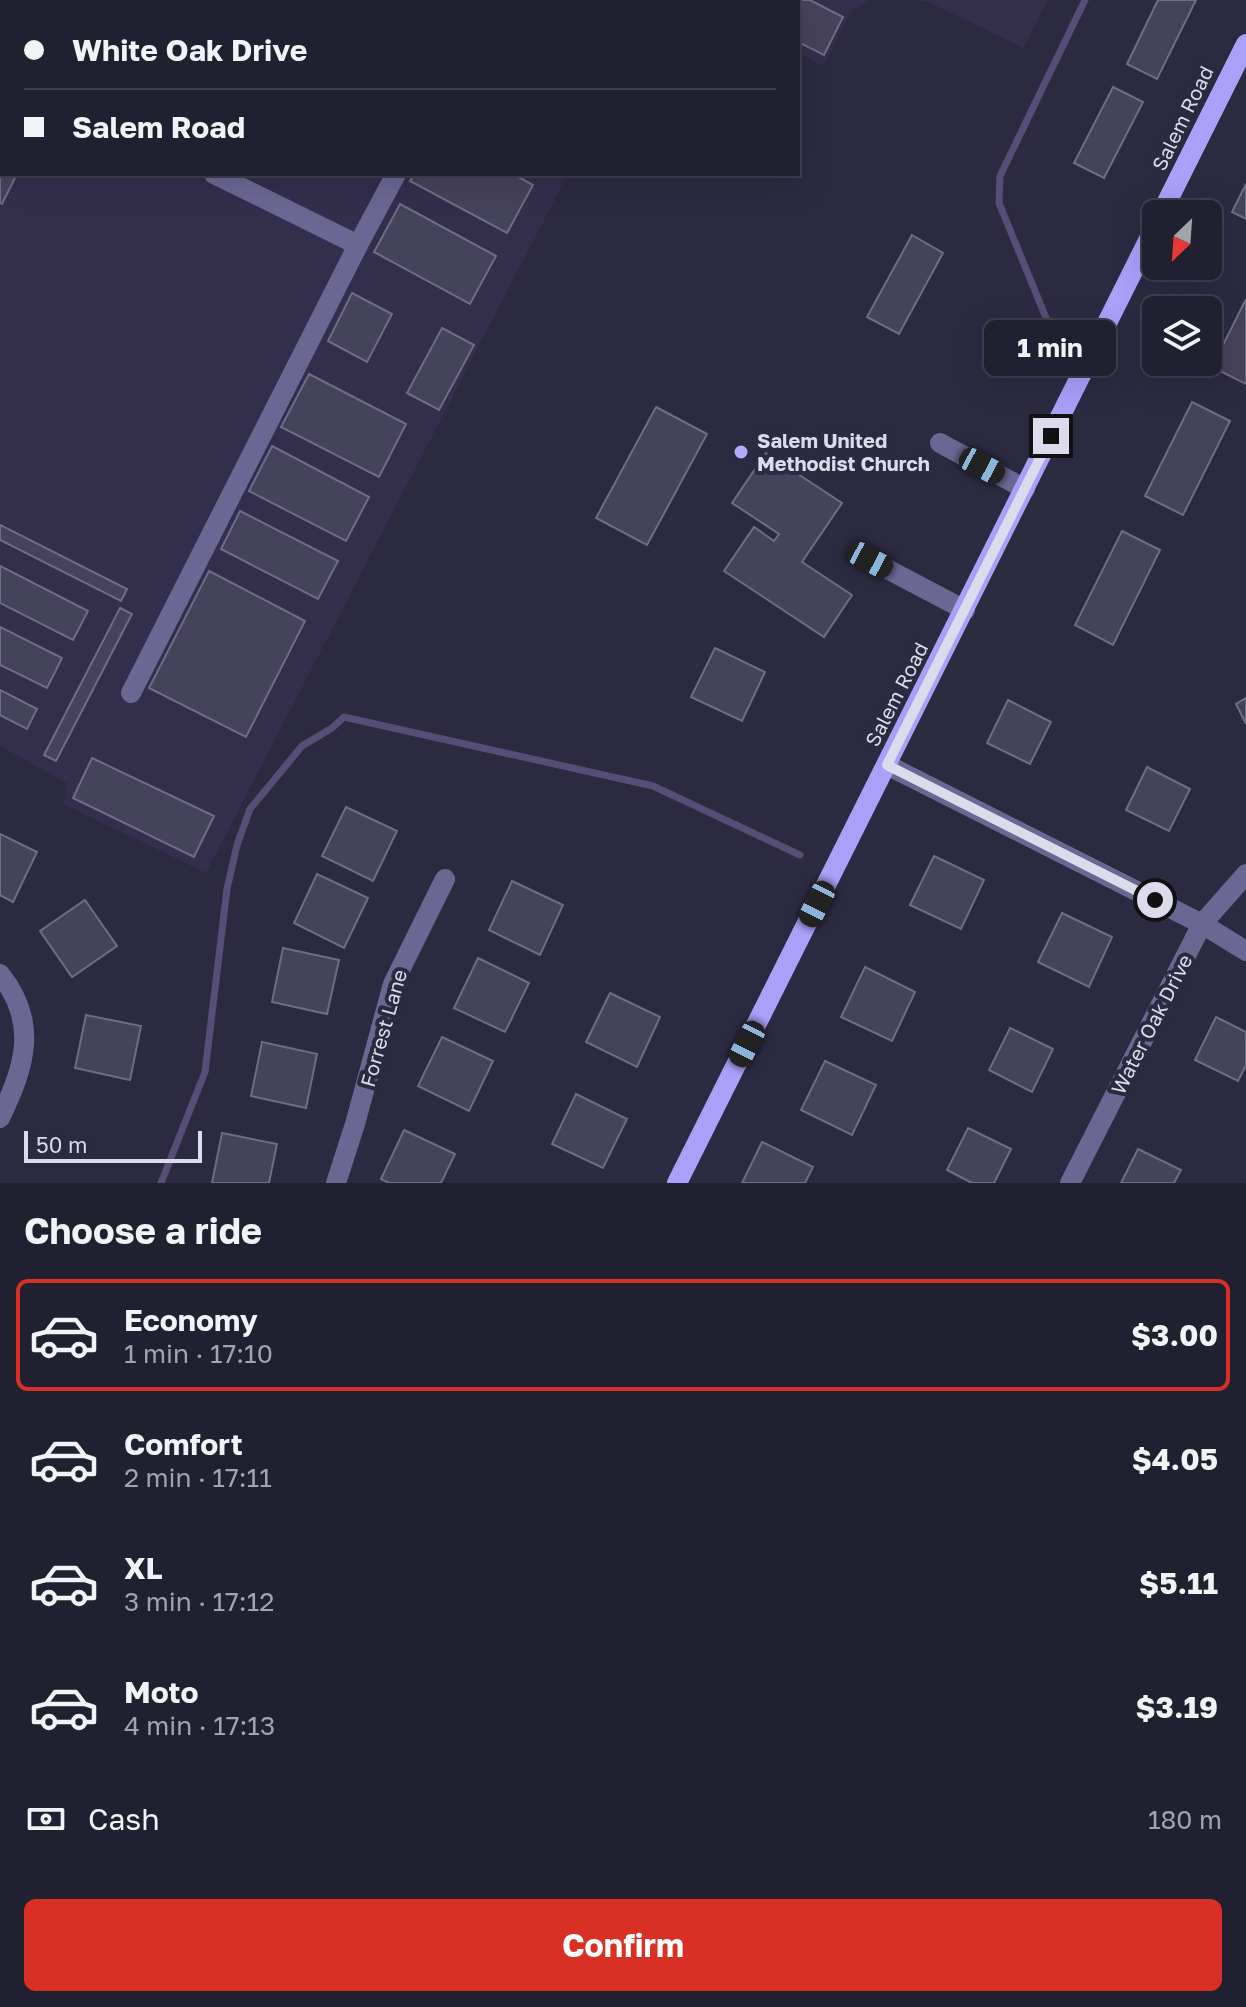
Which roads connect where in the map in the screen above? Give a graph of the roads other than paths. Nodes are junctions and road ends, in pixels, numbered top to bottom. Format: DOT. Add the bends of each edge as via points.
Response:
graph roads {
  1 [pos="1246,44"];
  2 [pos="218,176"];
  3 [pos="395,176"];
  4 [pos="1168,200"];
  5 [pos="358,245"];
  6 [pos="1142,253"];
  7 [pos="940,443"];
  8 [pos="1025,489"];
  9 [pos="870,560"];
  10 [pos="965,610"];
  11 [pos="131,693"];
  12 [pos="887,765"];
  13 [pos="1246,874"];
  14 [pos="445,879"];
  15 [pos="1202,924"];
  16 [pos="1246,951"];
  17 [pos="0,974"];
  18 [pos="0,1118"];
  19 [pos="336,1183"];
  20 [pos="677,1183"];
  21 [pos="1070,1183"];
  1 -- 4 [label="main road, Salem Road"];
  2 -- 5 [label="street"];
  3 -- 5 [label="street"];
  5 -- 11 [label="street"];
  6 -- 8 [label="main road, Salem Road"];
  7 -- 8 [label="street"];
  8 -- 10 [label="main road, Salem Road"];
  9 -- 10 [label="street"];
  10 -- 12 [label="main road, Salem Road"];
  12 -- 15 [label="street"];
  12 -- 20 [label="main road, Salem Road"];
  13 -- 15 [label="street, Water Oak Drive"];
  14 -- 19 [label="street, Forrest Lane" via="393,984"];
  15 -- 16 [label="street"];
  15 -- 21 [label="street, Water Oak Drive"];
  17 -- 18 [label="street" via="16,997 25,1030 20,1069"];
}
